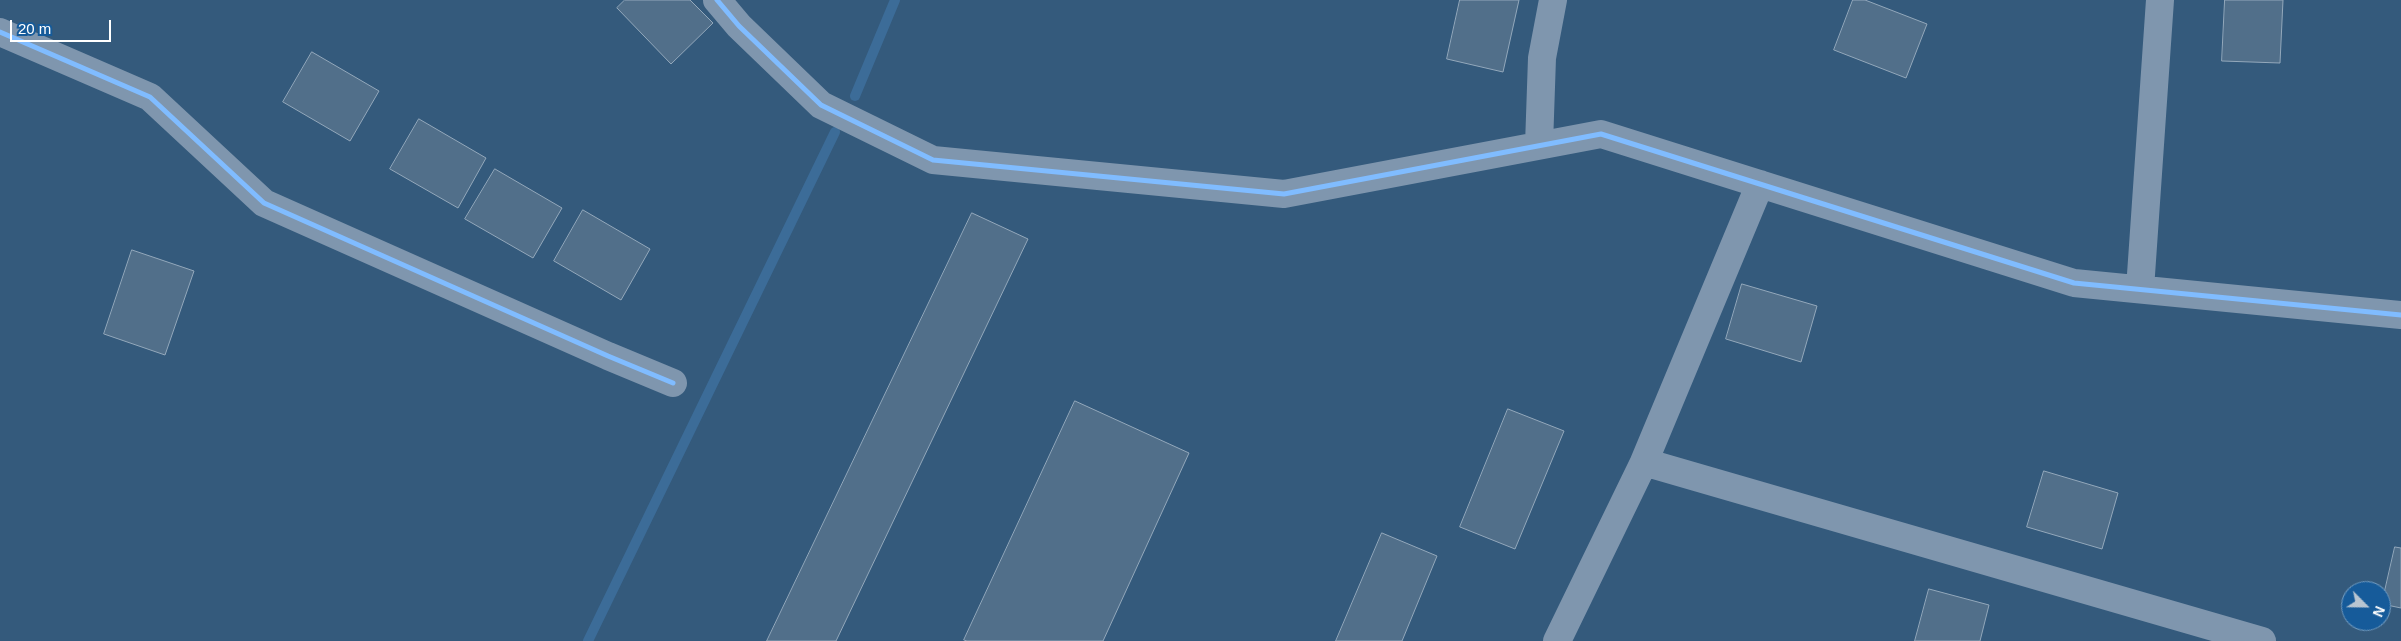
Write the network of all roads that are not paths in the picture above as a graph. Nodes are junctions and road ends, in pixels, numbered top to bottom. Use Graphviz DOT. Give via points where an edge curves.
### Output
graph roads {
  1 [pos="717,0"];
  2 [pos="1553,0"];
  3 [pos="2160,0"];
  4 [pos="0,32"];
  5 [pos="1539,145"];
  6 [pos="1760,184"];
  7 [pos="2140,289"];
  8 [pos="2401,315"];
  9 [pos="673,382"];
  10 [pos="1644,462"];
  11 [pos="1556,641"];
  12 [pos="2262,641"];
  1 -- 5 [label="street" via="739,26 821,105 933,160 1284,194"];
  2 -- 5 [label="street" via="1542,58"];
  3 -- 7 [label="street"];
  4 -- 9 [label="street" via="150,97 264,203"];
  5 -- 6 [label="street" via="1601,134"];
  6 -- 7 [label="street" via="2074,283"];
  6 -- 10 [label="street"];
  7 -- 8 [label="street"];
  10 -- 11 [label="street"];
  10 -- 12 [label="street"];
}
